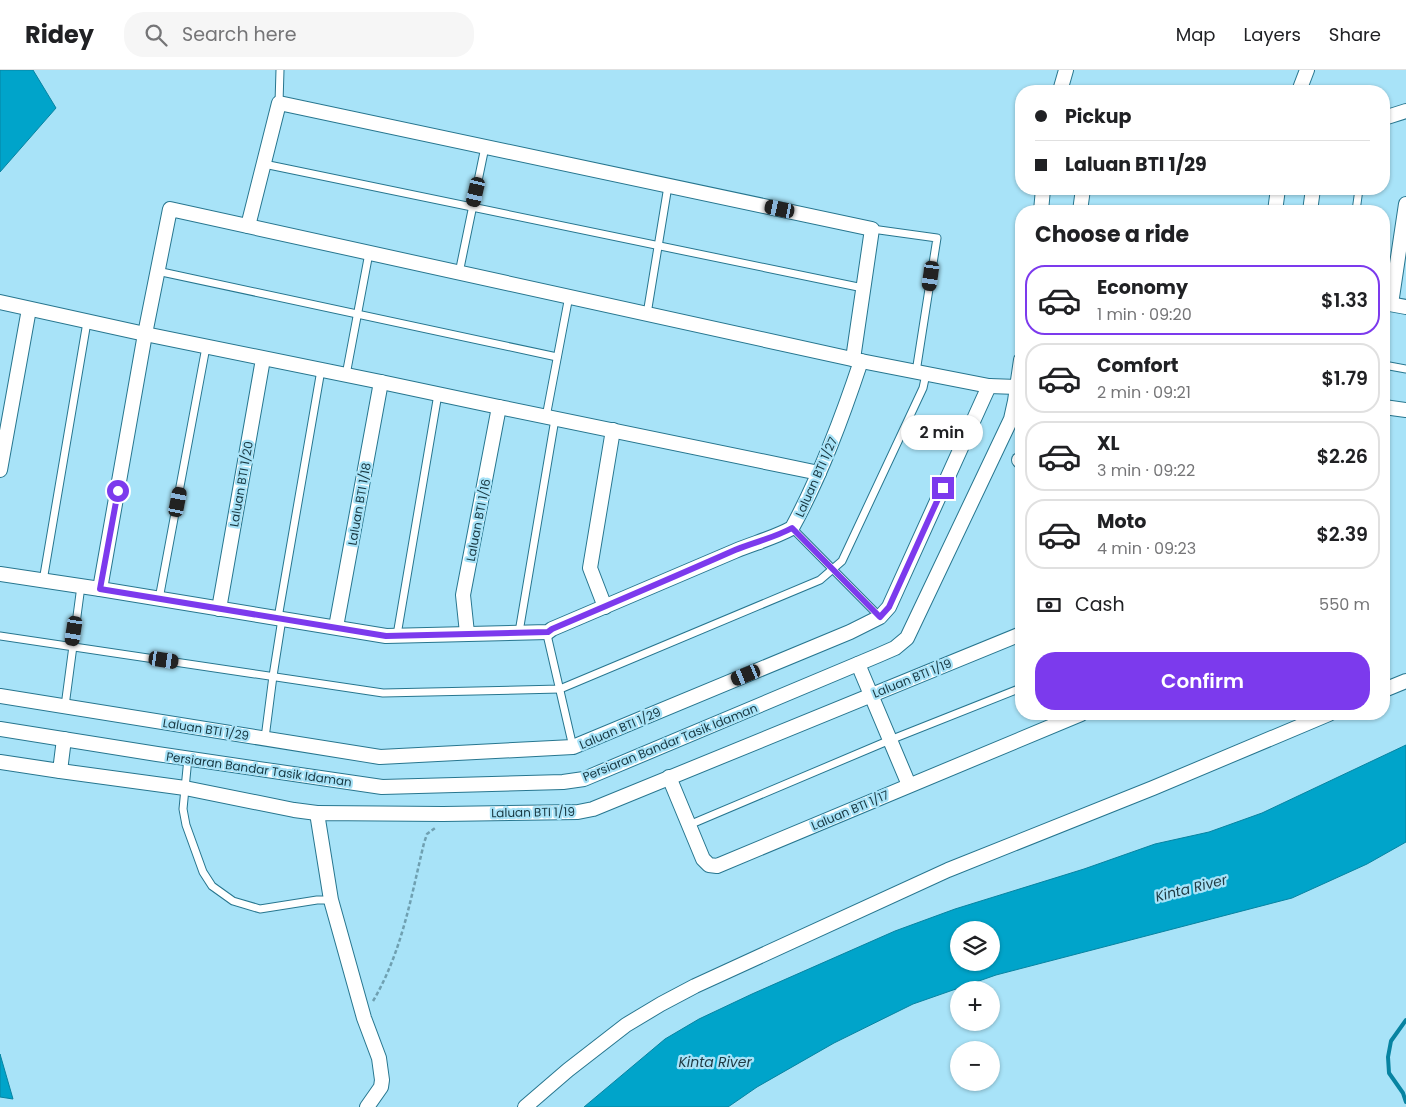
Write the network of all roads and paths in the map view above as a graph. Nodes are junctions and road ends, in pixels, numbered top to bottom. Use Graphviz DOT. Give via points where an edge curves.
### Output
graph roads {
  1 [pos="280,70"];
  2 [pos="1066,70"];
  3 [pos="1307,70"];
  4 [pos="1062,85"];
  5 [pos="1301,85"];
  6 [pos="279,103"];
  7 [pos="1406,111"];
  8 [pos="1390,116"];
  9 [pos="486,147"];
  10 [pos="264,164"];
  11 [pos="668,186"];
  12 [pos="1406,204"];
  13 [pos="472,207"];
  14 [pos="1406,209"];
  15 [pos="248,226"];
  16 [pos="872,229"];
  17 [pos="658,245"];
  18 [pos="369,253"];
  19 [pos="1402,256"];
  20 [pos="157,271"];
  21 [pos="459,272"];
  22 [pos="864,288"];
  23 [pos="1390,294"];
  24 [pos="569,296"];
  25 [pos="0,302"];
  26 [pos="1390,304"];
  27 [pos="1406,307"];
  28 [pos="29,309"];
  29 [pos="358,314"];
  30 [pos="647,314"];
  31 [pos="88,322"];
  32 [pos="145,334"];
  33 [pos="206,347"];
  34 [pos="557,357"];
  35 [pos="263,359"];
  36 [pos="857,360"];
  37 [pos="1390,367"];
  38 [pos="1406,369"];
  39 [pos="321,370"];
  40 [pos="921,373"];
  41 [pos="346,375"];
  42 [pos="381,382"];
  43 [pos="989,386"];
  44 [pos="1015,387"];
  45 [pos="438,394"];
  46 [pos="1015,398"];
  47 [pos="499,407"];
  48 [pos="1390,409"];
  49 [pos="1406,410"];
  50 [pos="551,418"];
  51 [pos="613,430"];
  52 [pos="0,470"];
  53 [pos="819,473"];
  54 [pos="792,528"];
  55 [pos="833,570"];
  56 [pos="0,574"];
  57 [pos="43,581"];
  58 [pos="81,586"];
  59 [pos="100,589"];
  60 [pos="160,599"];
  61 [pos="605,607"];
  62 [pos="219,609"];
  63 [pos="880,617"];
  64 [pos="280,619"];
  65 [pos="336,627"];
  66 [pos="519,632"];
  67 [pos="548,632"];
  68 [pos="467,633"];
  69 [pos="398,635"];
  70 [pos="0,636"];
  71 [pos="1015,636"];
  72 [pos="72,646"];
  73 [pos="858,664"];
  74 [pos="273,676"];
  75 [pos="1406,681"];
  76 [pos="560,688"];
  77 [pos="1390,688"];
  78 [pos="1015,690"];
  79 [pos="871,695"];
  80 [pos="0,696"];
  81 [pos="65,706"];
  82 [pos="1066,720"];
  83 [pos="1314,720"];
  84 [pos="0,729"];
  85 [pos="265,738"];
  86 [pos="64,739"];
  87 [pos="890,740"];
  88 [pos="573,748"];
  89 [pos="188,758"];
  90 [pos="0,762"];
  91 [pos="60,771"];
  92 [pos="669,777"];
  93 [pos="909,785"];
  94 [pos="185,788"];
  95 [pos="317,813"];
  96 [pos="443,814"];
  97 [pos="689,825"];
  98 [pos="331,900"];
  99 [pos="361,1009"];
  100 [pos="367,1107"];
  101 [pos="525,1107"];
  1 -- 6 [label="lane"];
  2 -- 4 [label="street"];
  3 -- 5 [label="street"];
  6 -- 9 [label="street"];
  6 -- 10 [label="street"];
  7 -- 8 [label="street"];
  9 -- 11 [label="street"];
  9 -- 13 [label="lane"];
  10 -- 13 [label="lane"];
  10 -- 15 [label="street"];
  11 -- 16 [label="street"];
  11 -- 17 [label="lane"];
  12 -- 14 [label="street"];
  13 -- 17 [label="lane"];
  13 -- 21 [label="lane"];
  14 -- 19 [label="street"];
  15 -- 18 [label="street"];
  15 -- 20 [label="street" via="170,209"];
  16 -- 22 [label="street, Laluan BTI 1/27"];
  16 -- 40 [label="lane" via="936,238"];
  17 -- 22 [label="lane"];
  17 -- 30 [label="lane"];
  18 -- 21 [label="street"];
  18 -- 29 [label="lane"];
  19 -- 23 [label="street"];
  20 -- 29 [label="lane"];
  20 -- 32 [label="street"];
  21 -- 24 [label="street"];
  22 -- 36 [label="street, Laluan BTI 1/27"];
  24 -- 30 [label="street"];
  24 -- 34 [label="lane"];
  25 -- 28 [label="street"];
  26 -- 27 [label="street"];
  28 -- 31 [label="street"];
  28 -- 52 [label="street"];
  29 -- 34 [label="lane"];
  29 -- 41 [label="lane"];
  30 -- 36 [label="street"];
  31 -- 32 [label="street"];
  31 -- 57 [label="lane"];
  32 -- 33 [label="street"];
  32 -- 59 [label="street"];
  33 -- 35 [label="street"];
  33 -- 60 [label="lane"];
  34 -- 50 [label="lane"];
  35 -- 39 [label="street"];
  35 -- 62 [label="street, Laluan BTI 1/20"];
  36 -- 40 [label="street"];
  36 -- 53 [label="street, Laluan BTI 1/27" via="846,407"];
  37 -- 38 [label="lane"];
  39 -- 41 [label="street"];
  39 -- 64 [label="lane"];
  40 -- 43 [label="street"];
  40 -- 55 [label="lane" via="923,388 842,561"];
  41 -- 42 [label="street"];
  42 -- 45 [label="street"];
  42 -- 65 [label="street, Laluan BTI 1/18"];
  43 -- 44 [label="street"];
  43 -- 63 [label="street, Laluan BTI 1/29" via="889,607"];
  45 -- 47 [label="street"];
  45 -- 69 [label="lane"];
  46 -- 73 [label="street, Persiaran Bandar Tasik Idaman" via="1011,419 908,638 895,648"];
  47 -- 50 [label="street"];
  47 -- 68 [label="street, Laluan BTI 1/16" via="463,595"];
  48 -- 49 [label="street"];
  50 -- 51 [label="street"];
  50 -- 66 [label="lane"];
  51 -- 53 [label="street"];
  51 -- 61 [label="street" via="590,568"];
  53 -- 54 [label="street, Laluan BTI 1/27"];
  54 -- 55 [label="lane"];
  54 -- 61 [label="street, Laluan BTI 1/27"];
  55 -- 63 [label="lane"];
  55 -- 76 [label="lane" via="820,580"];
  56 -- 57 [label="street, Laluan BTI 1/27"];
  57 -- 58 [label="street, Laluan BTI 1/27"];
  58 -- 59 [label="street, Laluan BTI 1/27"];
  58 -- 72 [label="lane"];
  59 -- 60 [label="street, Laluan BTI 1/27"];
  60 -- 62 [label="street, Laluan BTI 1/27"];
  61 -- 67 [label="street, Laluan BTI 1/27"];
  62 -- 64 [label="street, Laluan BTI 1/27"];
  63 -- 88 [label="street, Laluan BTI 1/29"];
  64 -- 65 [label="street, Laluan BTI 1/27"];
  64 -- 74 [label="lane"];
  65 -- 69 [label="street, Laluan BTI 1/27" via="386,636"];
  66 -- 67 [label="street, Laluan BTI 1/27"];
  66 -- 68 [label="street, Laluan BTI 1/27"];
  67 -- 76 [label="lane"];
  68 -- 69 [label="street, Laluan BTI 1/27"];
  70 -- 72 [label="lane"];
  71 -- 79 [label="street, Laluan BTI 1/19"];
  72 -- 74 [label="lane"];
  72 -- 81 [label="lane"];
  73 -- 79 [label="street"];
  73 -- 89 [label="street, Persiaran Bandar Tasik Idaman" via="584,779 563,782 382,787"];
  74 -- 76 [label="lane" via="383,693"];
  74 -- 85 [label="lane"];
  75 -- 77 [label="street"];
  76 -- 88 [label="lane"];
  78 -- 87 [label="lane"];
  79 -- 87 [label="street"];
  79 -- 92 [label="street, Laluan BTI 1/19"];
  80 -- 81 [label="street, Laluan BTI 1/29"];
  81 -- 85 [label="street, Laluan BTI 1/29"];
  82 -- 93 [label="street, Laluan BTI 1/17"];
  83 -- 101 [label="street" via="948,870 695,986 626,1025"];
  84 -- 86 [label="street, Persiaran Bandar Tasik Idaman"];
  85 -- 88 [label="street, Laluan BTI 1/29" via="380,756"];
  86 -- 89 [label="street, Persiaran Bandar Tasik Idaman"];
  86 -- 91 [label="street"];
  87 -- 93 [label="street"];
  87 -- 97 [label="lane"];
  89 -- 94 [label="lane"];
  90 -- 91 [label="street, Laluan BTI 1/19"];
  91 -- 94 [label="street, Laluan BTI 1/19"];
  92 -- 96 [label="street, Laluan BTI 1/19" via="593,809 578,812"];
  92 -- 97 [label="street, Laluan BTI 1/17"];
  93 -- 97 [label="street, Laluan BTI 1/17" via="717,866 708,865 703,859"];
  94 -- 95 [label="street, Laluan BTI 1/19"];
  94 -- 98 [label="lane" via="183,809 186,825 212,886 232,901 260,909"];
  95 -- 96 [label="street, Laluan BTI 1/19"];
  95 -- 98 [label="street"];
  96 -- 99 [label="path" via="424,842 404,930 392,960 371,1005"];
  98 -- 99 [label="street"];
  99 -- 100 [label="street" via="379,1058 382,1080"];
}
